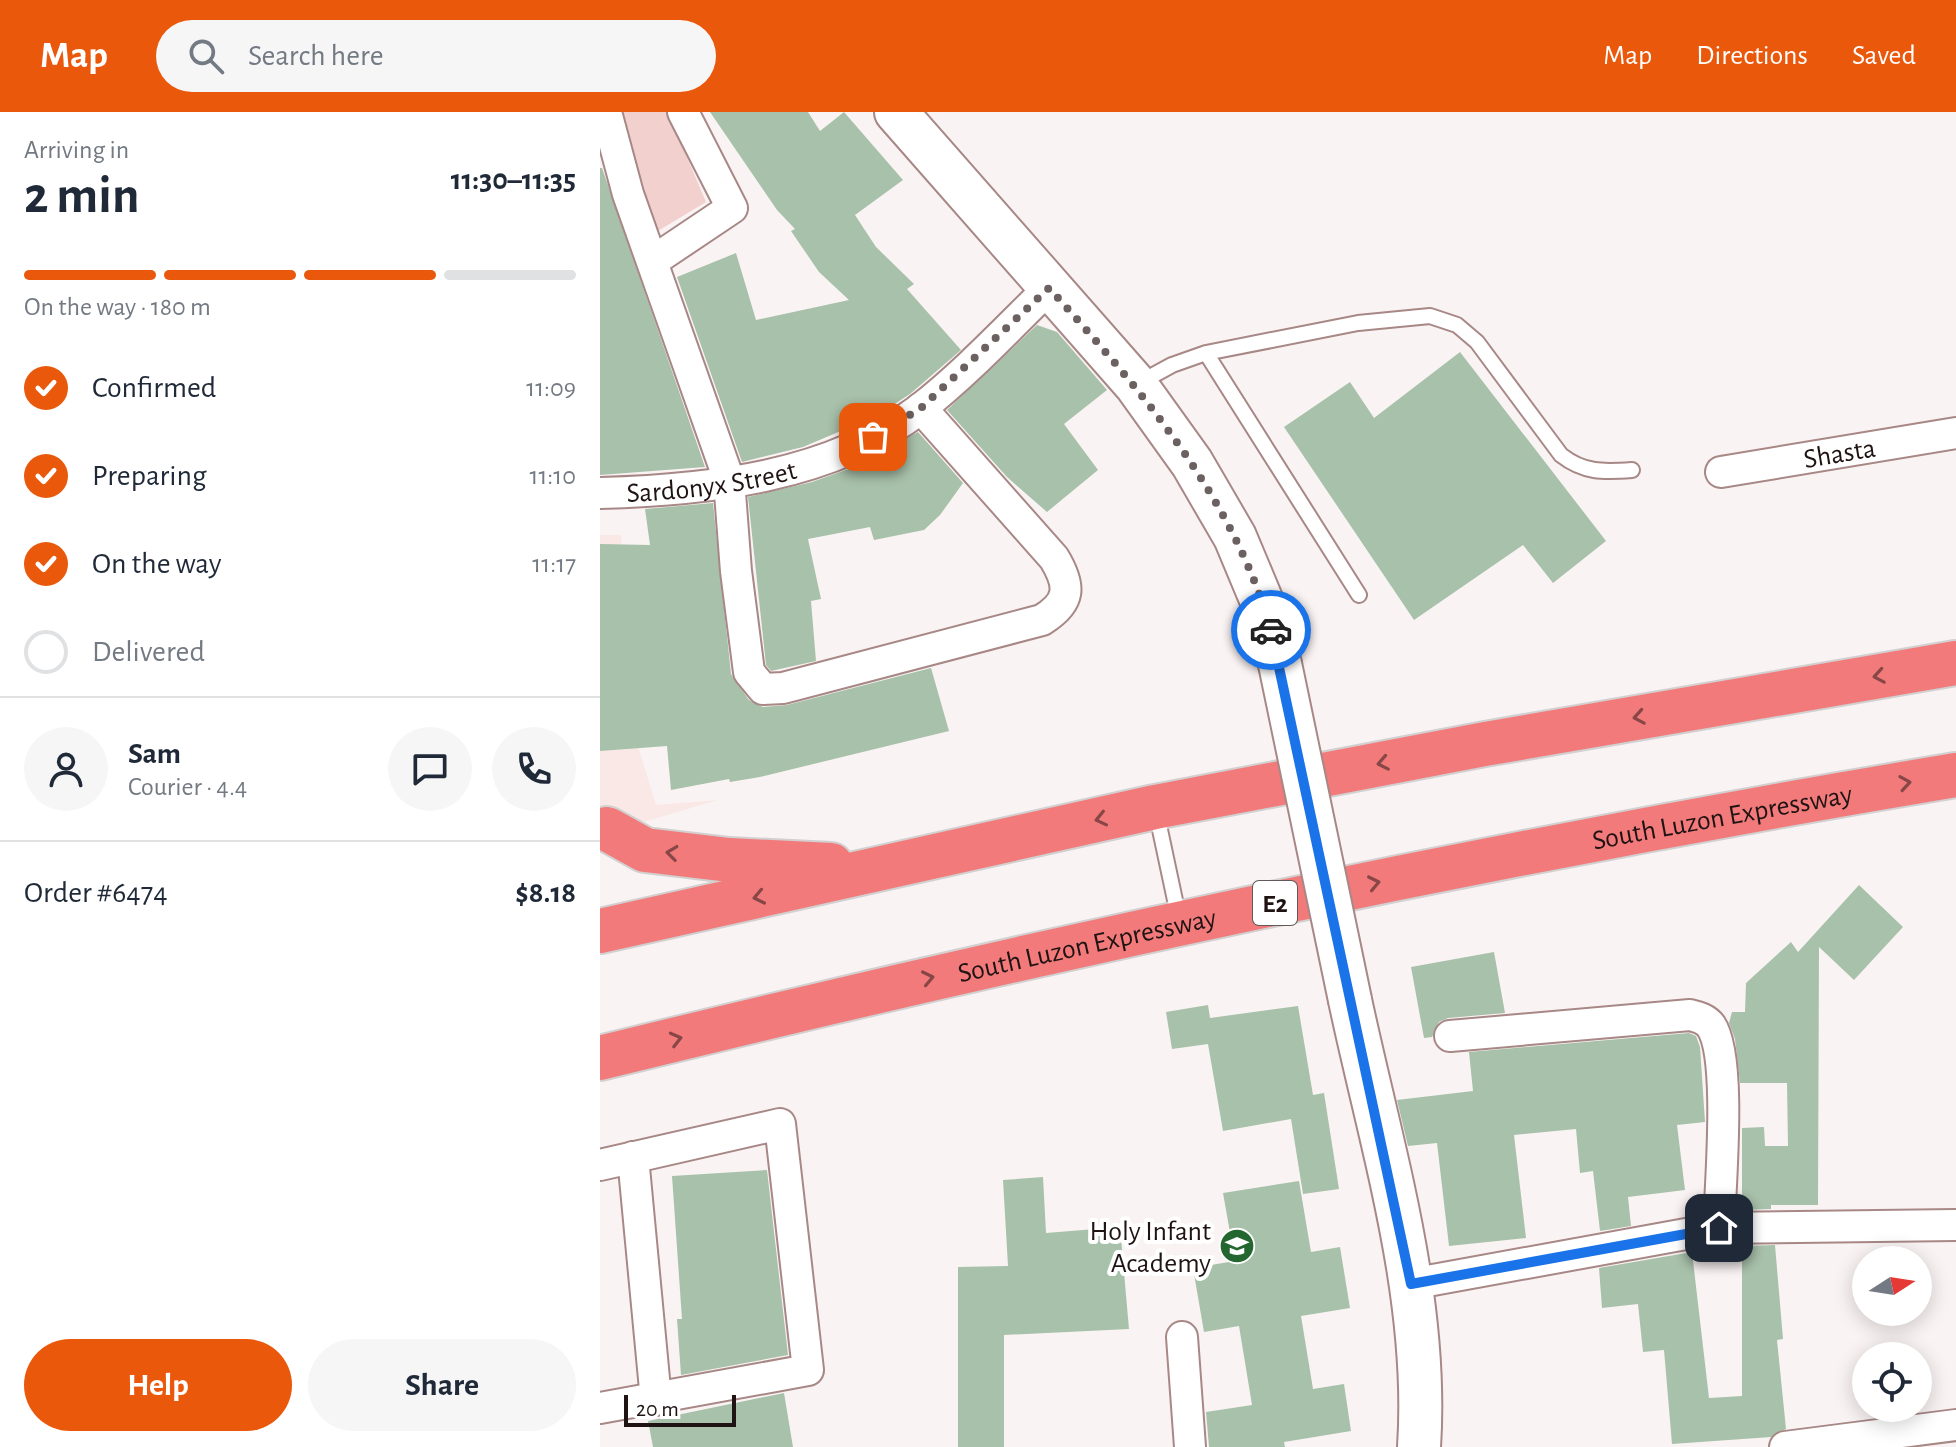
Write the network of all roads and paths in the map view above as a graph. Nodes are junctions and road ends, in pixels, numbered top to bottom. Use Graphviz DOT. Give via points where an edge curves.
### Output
graph roads {
  1 [pos="606,112"];
  2 [pos="683,112"];
  3 [pos="896,112"];
  4 [pos="653,261"];
  5 [pos="1049,288"];
  6 [pos="1206,353"];
  7 [pos="1136,385"];
  8 [pos="921,408"];
  9 [pos="1956,433"];
  10 [pos="1632,470"];
  11 [pos="1721,472"];
  12 [pos="729,480"];
  13 [pos="600,493"];
  14 [pos="1359,595"];
  15 [pos="1956,663"];
  16 [pos="1956,775"];
  17 [pos="1155,807"];
  18 [pos="602,827"];
  19 [pos="890,868"];
  20 [pos="1180,923"];
  21 [pos="600,931"];
  22 [pos="1450,1036"];
  23 [pos="600,1058"];
  24 [pos="633,1157"];
  25 [pos="600,1165"];
  26 [pos="1956,1225"];
  27 [pos="1719,1228"];
  28 [pos="1411,1284"];
  29 [pos="1182,1337"];
  30 [pos="656,1400"];
  31 [pos="600,1408"];
  32 [pos="1956,1425"];
  33 [pos="1190,1447"];
  34 [pos="1419,1447"];
  35 [pos="1785,1447"];
  1 -- 4 [label="street"];
  2 -- 4 [label="street" via="732,208"];
  3 -- 5 [label="street"];
  4 -- 12 [label="street"];
  5 -- 7 [label="street"];
  5 -- 8 [label="street, Sardonyx Street"];
  6 -- 7 [label="lane"];
  6 -- 10 [label="lane" via="1358,323 1430,316 1457,325 1477,342 1561,455 1578,468"];
  6 -- 14 [label="lane"];
  7 -- 28 [label="street, bridge" via="1192,463 1235,537 1263,604"];
  8 -- 12 [label="street, Sardonyx Street" via="866,441 810,465"];
  8 -- 12 [label="street" via="1054,558 1066,594 1061,608 1042,620 763,689 749,672"];
  9 -- 11 [label="street, Shasta"];
  12 -- 13 [label="street, Sardonyx Street" via="654,492"];
  15 -- 17 [label="highway, one-way"];
  20 -- 16 [label="highway, South Luzon Expressway / E2, one-way" via="1507,855"];
  17 -- 19 [label="highway, one-way"];
  17 -- 20 [label="lane"];
  19 -- 18 [label="highway, one-way" via="645,850"];
  19 -- 21 [label="highway, one-way"];
  23 -- 20 [label="highway, South Luzon Expressway / E2, one-way" via="895,985"];
  22 -- 27 [label="street" via="1690,1015 1704,1019 1712,1028 1722,1065"];
  24 -- 25 [label="street"];
  24 -- 30 [label="street"];
  24 -- 30 [label="street" via="780,1124 808,1370"];
  26 -- 27 [label="street"];
  27 -- 28 [label="street"];
  28 -- 34 [label="street" via="1420,1360"];
  29 -- 33 [label="street"];
  30 -- 31 [label="street"];
  32 -- 35 [label="street"];
}
